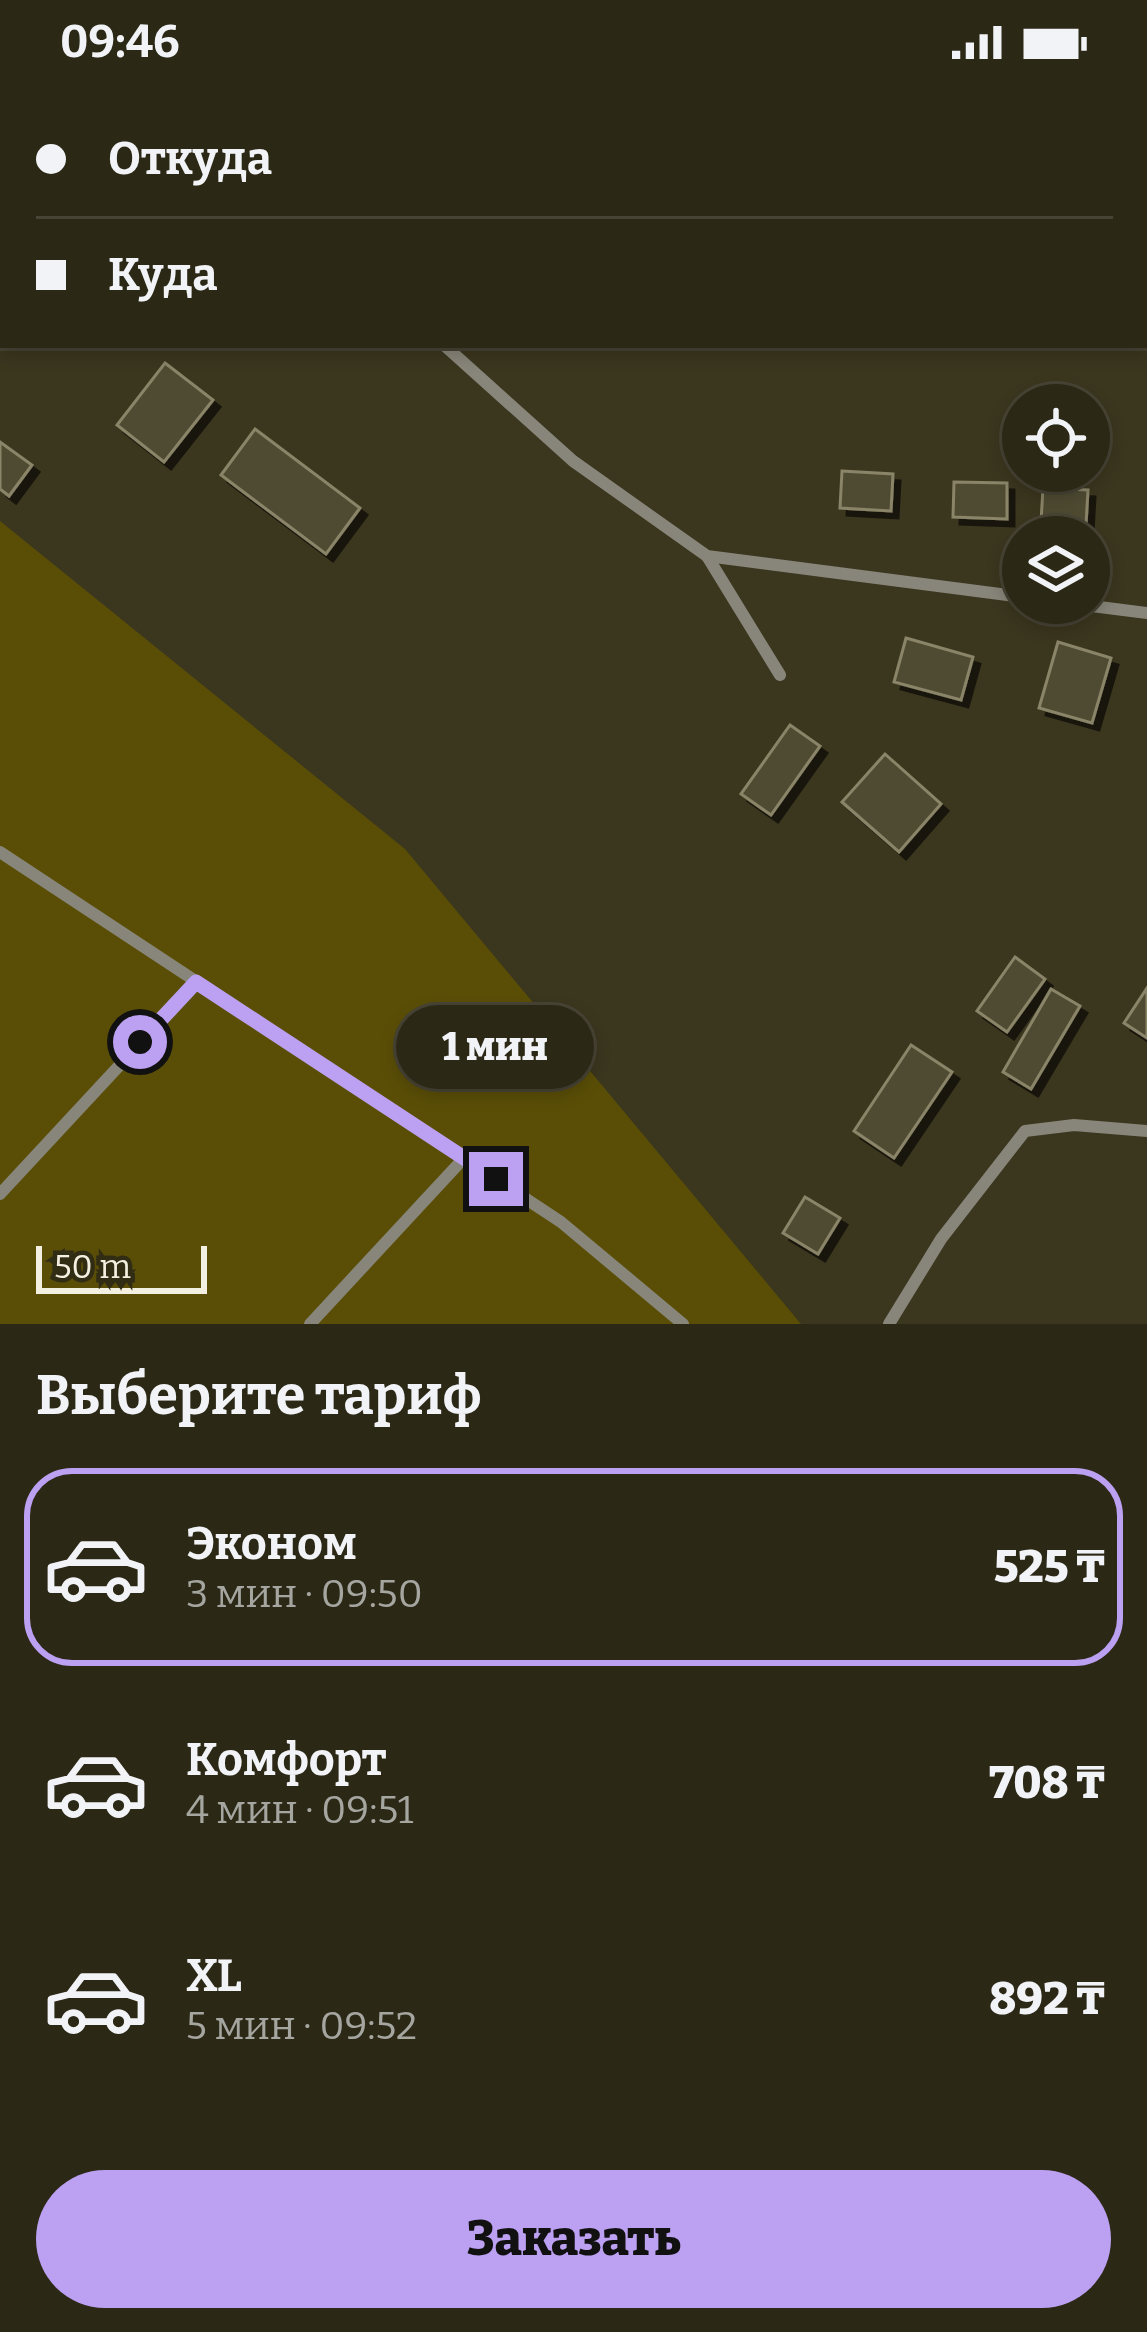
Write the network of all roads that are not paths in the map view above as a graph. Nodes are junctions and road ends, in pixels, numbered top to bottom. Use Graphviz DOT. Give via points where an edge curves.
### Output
graph roads {
  1 [pos="447,348"];
  2 [pos="707,556"];
  3 [pos="1002,594"];
  4 [pos="1110,608"];
  5 [pos="1147,613"];
  6 [pos="780,675"];
  7 [pos="0,852"];
  8 [pos="196,982"];
  9 [pos="1147,1131"];
  10 [pos="464,1158"];
  11 [pos="0,1194"];
  12 [pos="310,1324"];
  13 [pos="683,1324"];
  14 [pos="889,1324"];
  1 -- 2 [label="lane" via="573,461"];
  2 -- 3 [label="lane"];
  2 -- 6 [label="lane"];
  4 -- 5 [label="lane"];
  7 -- 8 [label="lane"];
  8 -- 10 [label="lane"];
  8 -- 11 [label="lane"];
  9 -- 14 [label="lane" via="1025,1131 941,1239"];
  10 -- 12 [label="lane"];
  10 -- 13 [label="lane" via="561,1222"];
}
